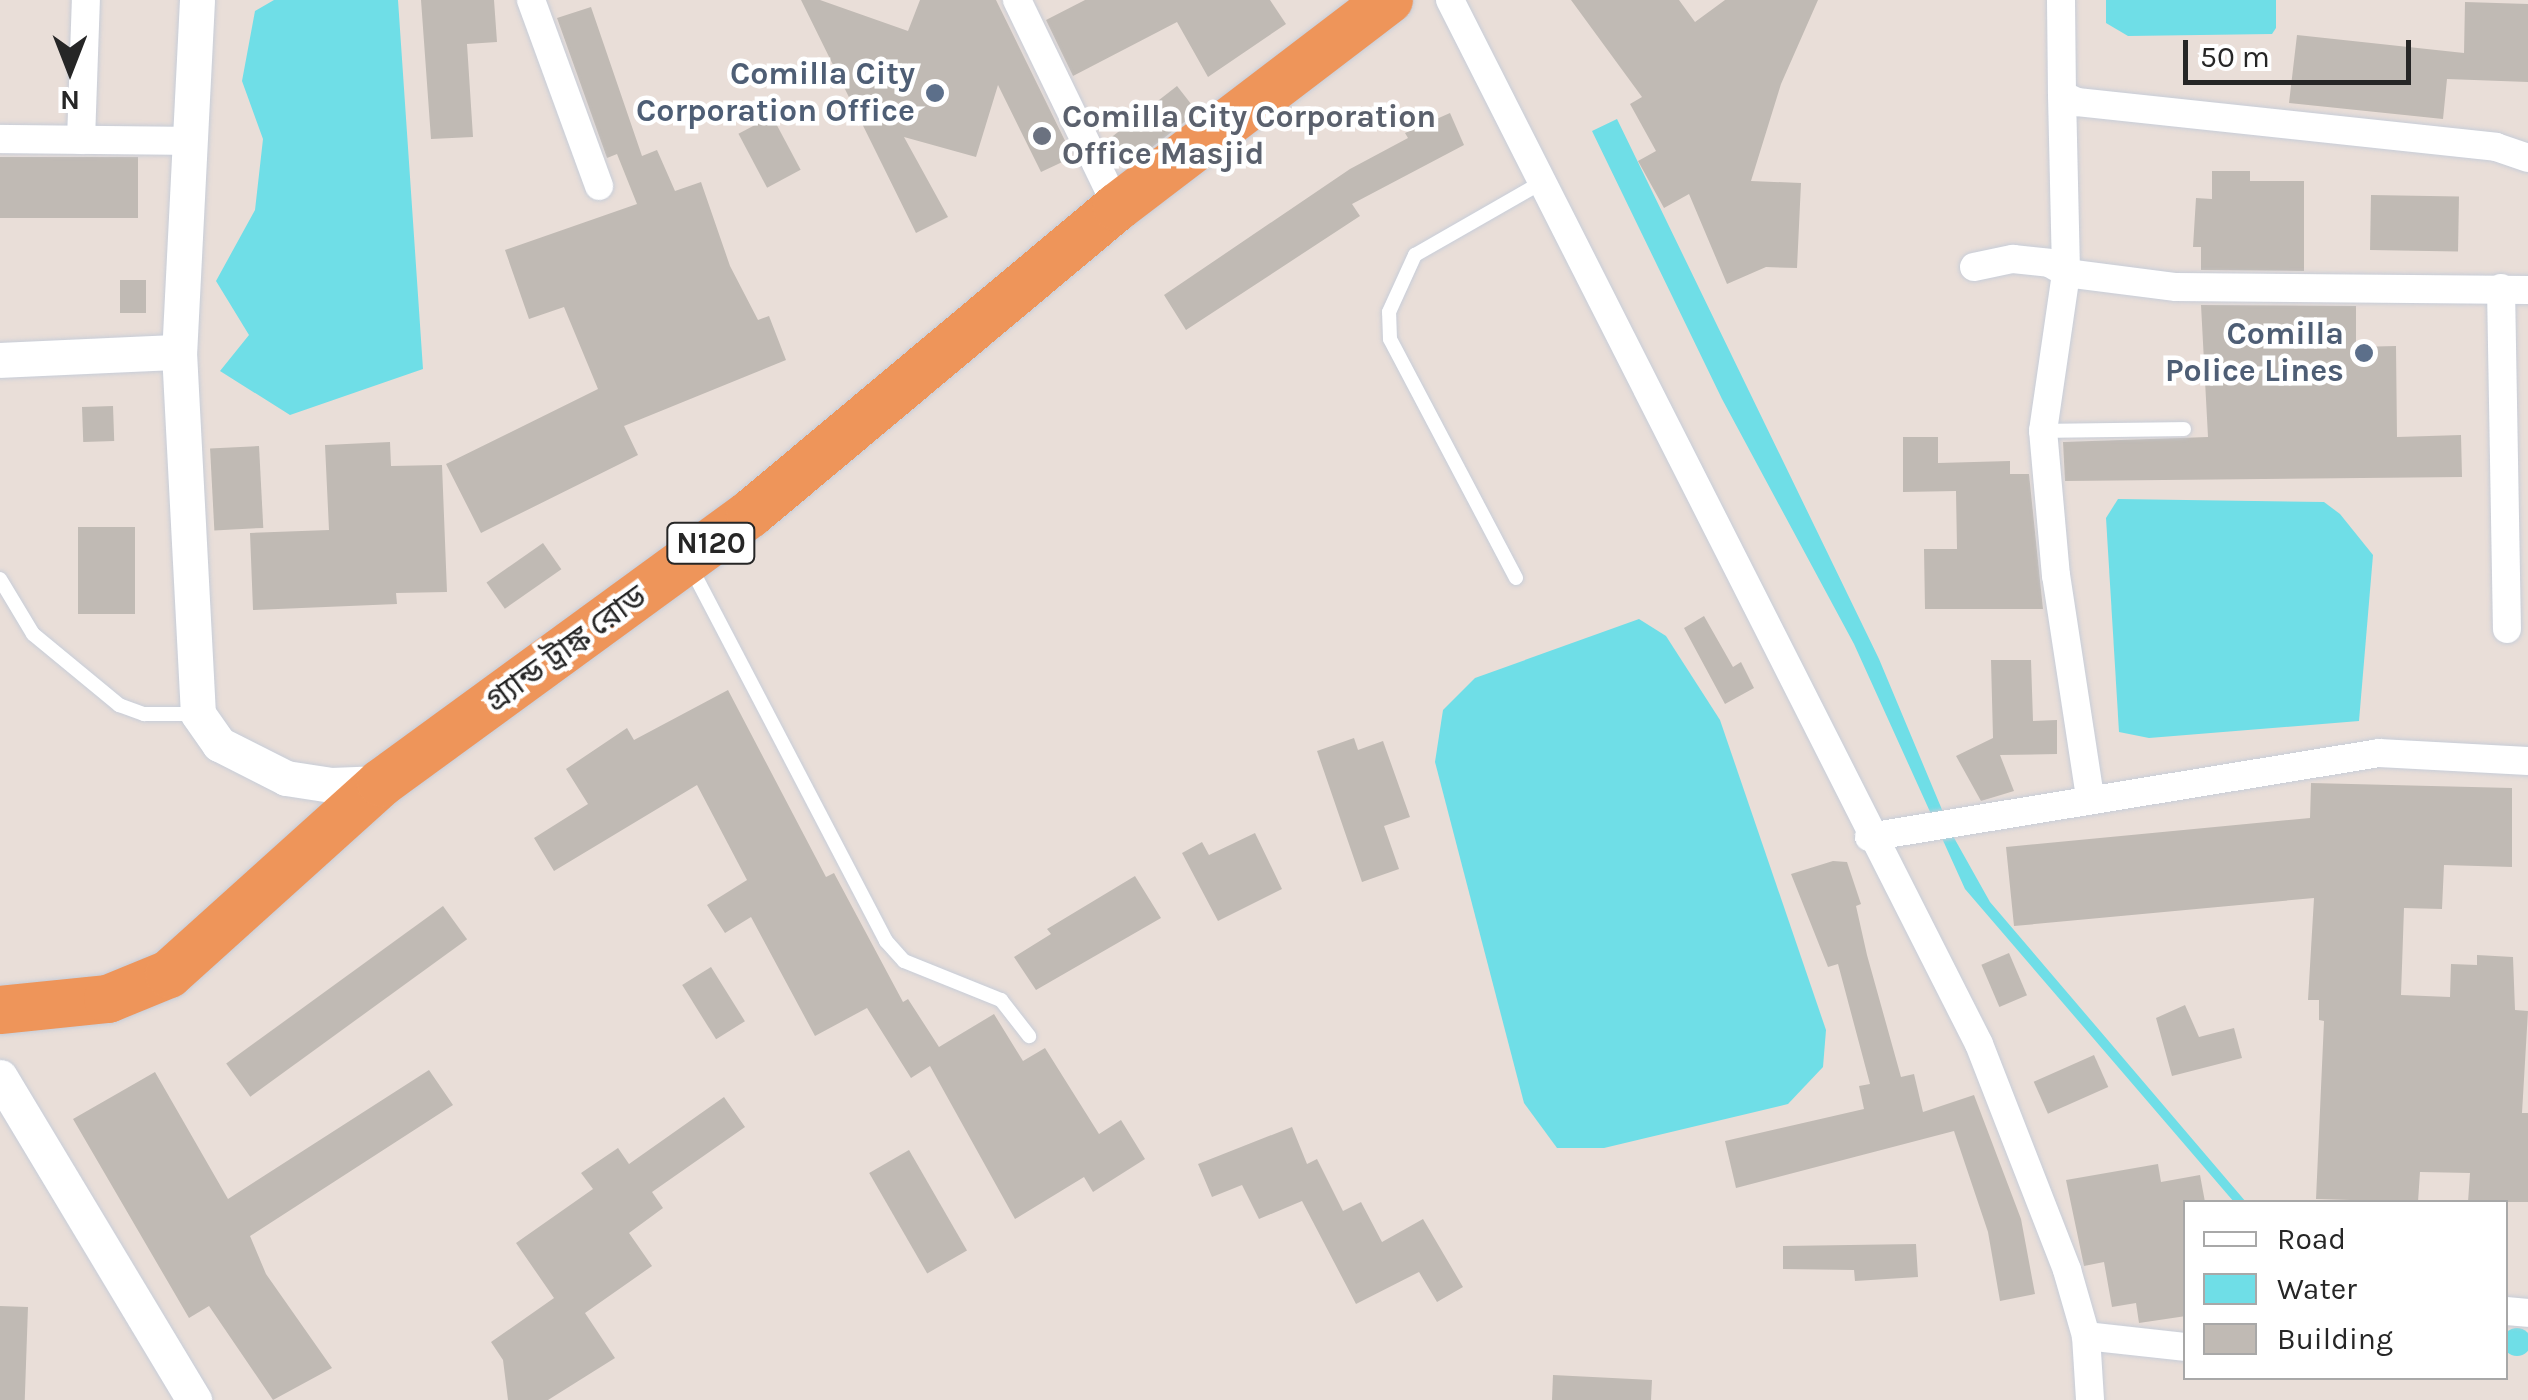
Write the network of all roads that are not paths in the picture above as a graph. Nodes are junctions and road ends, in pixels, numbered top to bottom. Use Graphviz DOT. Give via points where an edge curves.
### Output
graph roads {
  1 [pos="86,0"];
  2 [pos="197,0"];
  3 [pos="531,0"];
  4 [pos="1017,0"];
  5 [pos="1389,0"];
  6 [pos="1450,0"];
  7 [pos="2061,0"];
  8 [pos="2062,95"];
  9 [pos="0,139"];
  10 [pos="81,140"];
  11 [pos="186,141"];
  12 [pos="2528,158"];
  13 [pos="1539,184"];
  14 [pos="599,186"];
  15 [pos="1116,206"];
  16 [pos="1974,267"];
  17 [pos="2066,274"];
  18 [pos="2515,289"];
  19 [pos="179,352"];
  20 [pos="0,360"];
  21 [pos="2184,430"];
  22 [pos="2043,431"];
  23 [pos="688,561"];
  24 [pos="1516,578"];
  25 [pos="0,579"];
  26 [pos="2507,629"];
  27 [pos="198,714"];
  28 [pos="2528,762"];
  29 [pos="381,783"];
  30 [pos="2090,798"];
  31 [pos="1869,837"];
  32 [pos="0,1010"];
  33 [pos="1029,1036"];
  34 [pos="0,1077"];
  35 [pos="2086,1336"];
  36 [pos="2183,1347"];
  37 [pos="194,1400"];
  38 [pos="2090,1400"];
  1 -- 10 [label="street"];
  2 -- 11 [label="street"];
  3 -- 14 [label="street"];
  4 -- 15 [label="street"];
  5 -- 15 [label="highway, গ্র্যান্ড ট্রাঙ্ক রোড / N120"];
  6 -- 13 [label="street"];
  7 -- 8 [label="street"];
  8 -- 12 [label="street" via="2077,102 2496,147"];
  8 -- 17 [label="street"];
  9 -- 10 [label="street"];
  10 -- 11 [label="street"];
  11 -- 19 [label="street"];
  13 -- 24 [label="lane" via="1415,255 1389,312 1390,340"];
  13 -- 31 [label="street"];
  15 -- 23 [label="highway, গ্র্যান্ড ট্রাঙ্ক রোড / N120"];
  16 -- 17 [label="street" via="2013,259 2050,263"];
  17 -- 18 [label="street" via="2176,287"];
  17 -- 22 [label="street"];
  18 -- 26 [label="street"];
  19 -- 20 [label="street"];
  19 -- 27 [label="street"];
  21 -- 22 [label="lane"];
  22 -- 30 [label="street" via="2056,576"];
  23 -- 29 [label="highway, গ্র্যান্ড ট্রাঙ্ক রোড / N120"];
  23 -- 33 [label="lane" via="886,941 904,961 1000,1000"];
  25 -- 27 [label="lane" via="33,634 119,705 144,714"];
  27 -- 29 [label="street" via="219,744 286,778"];
  28 -- 30 [label="street" via="2378,752"];
  29 -- 32 [label="highway, গ্র্যান্ড ট্রাঙ্ক রোড / N120" via="168,974 108,999"];
  30 -- 31 [label="street"];
  31 -- 35 [label="street" via="1979,1044"];
  34 -- 37 [label="street"];
  35 -- 36 [label="street"];
  35 -- 38 [label="street"];
}
